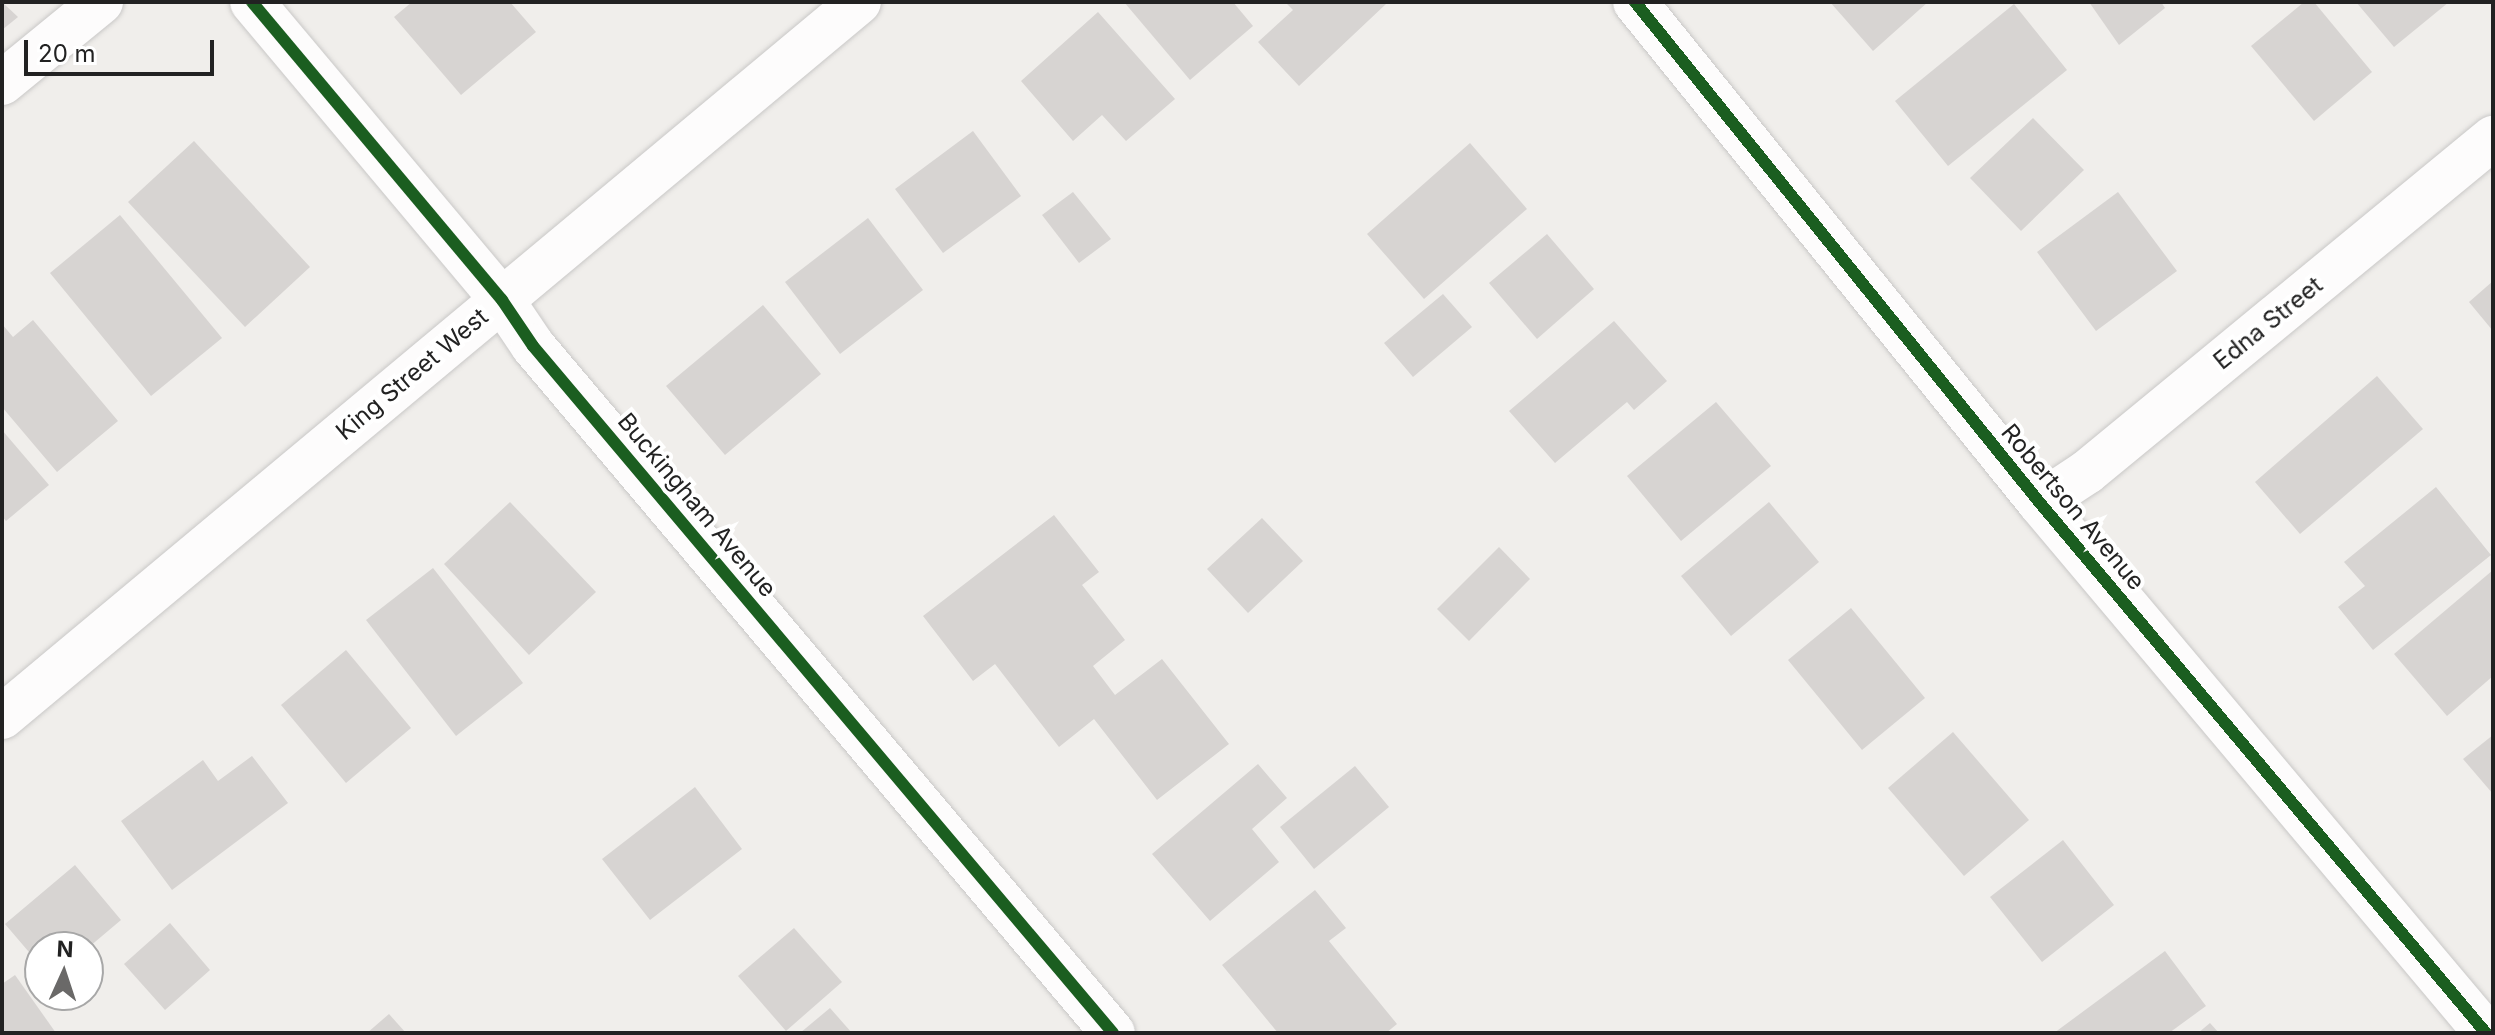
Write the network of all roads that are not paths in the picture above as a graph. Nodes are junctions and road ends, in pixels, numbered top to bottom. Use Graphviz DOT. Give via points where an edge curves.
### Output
graph roads {
  1 [pos="101,2"];
  2 [pos="252,2"];
  3 [pos="859,2"];
  4 [pos="1635,2"];
  5 [pos="2,83"];
  6 [pos="2493,138"];
  7 [pos="502,300"];
  8 [pos="2040,503"];
  9 [pos="2,717"];
  10 [pos="1113,1033"];
  11 [pos="2486,1033"];
  1 -- 5 [label="street"];
  2 -- 7 [label="street, Buckingham Avenue"];
  3 -- 7 [label="street, King Street West"];
  4 -- 8 [label="street, Robertson Avenue"];
  6 -- 8 [label="street, Edna Street" via="2087,472"];
  7 -- 9 [label="street, King Street West"];
  7 -- 10 [label="street, Buckingham Avenue" via="533,346"];
  8 -- 11 [label="street, Robertson Avenue"];
}
